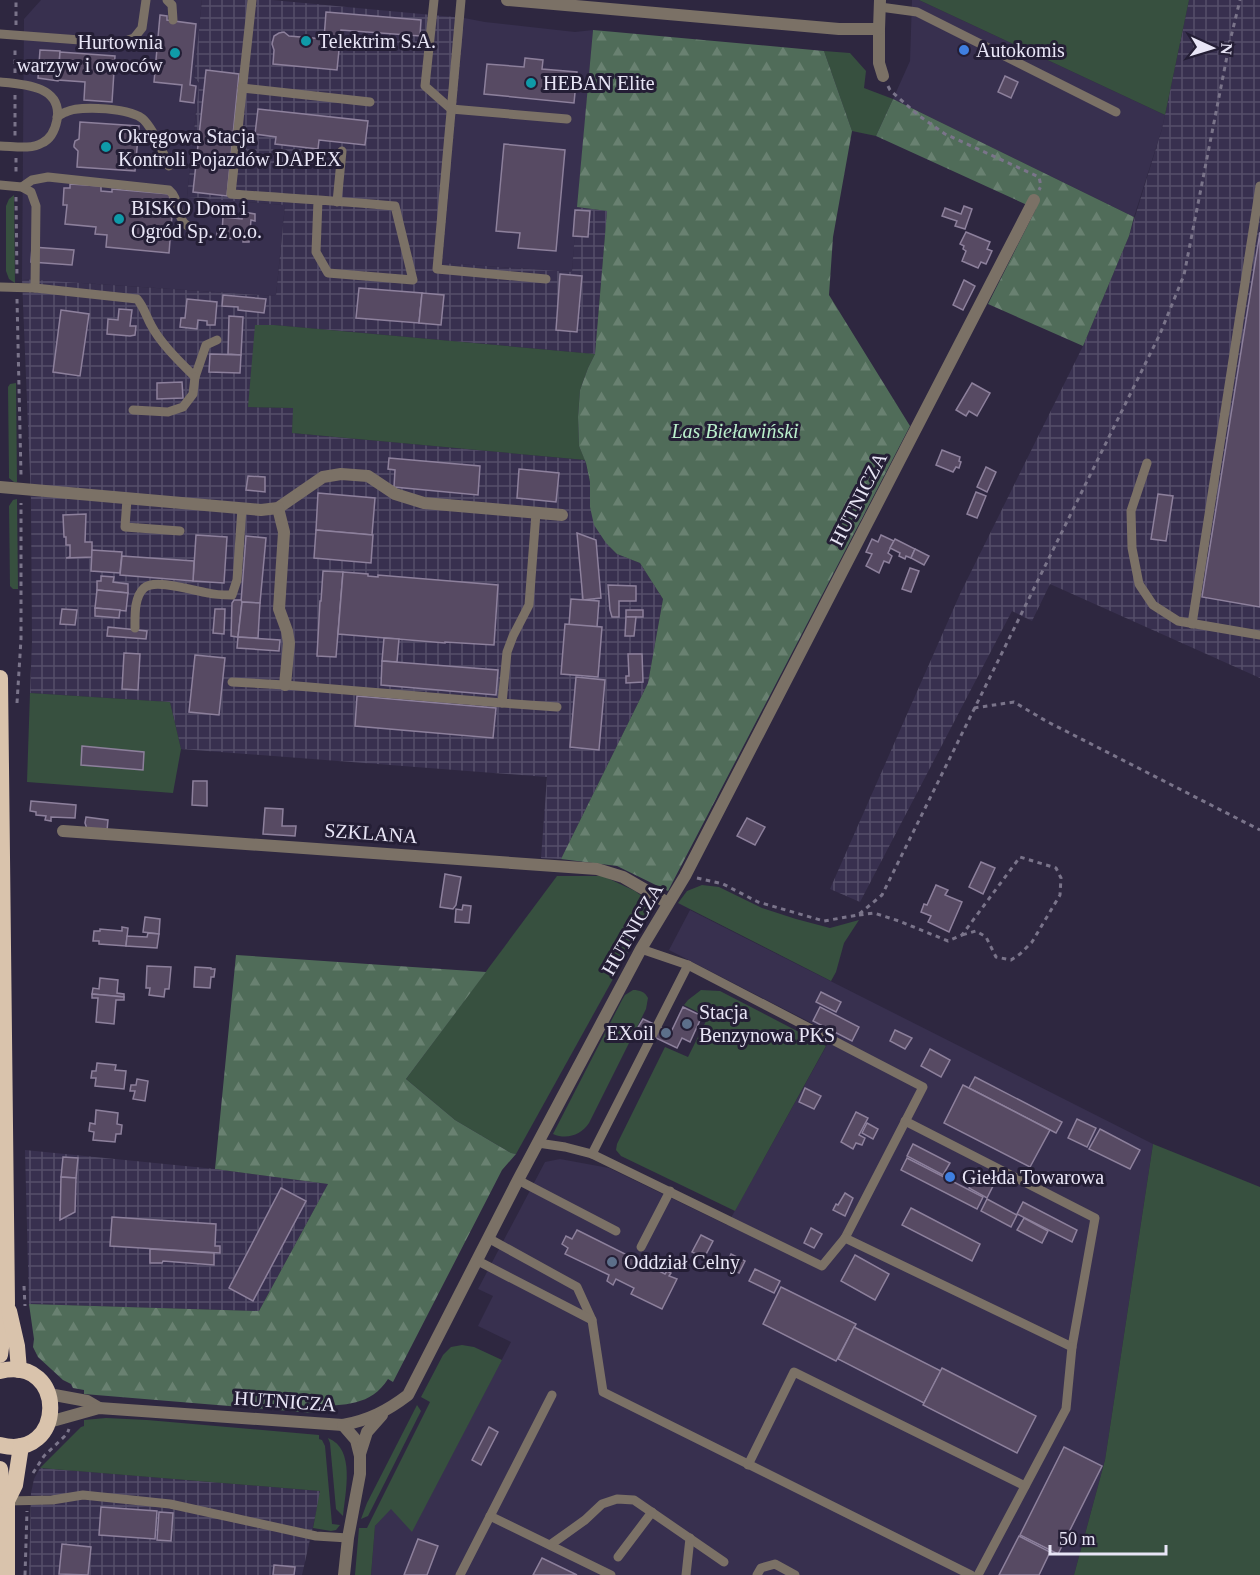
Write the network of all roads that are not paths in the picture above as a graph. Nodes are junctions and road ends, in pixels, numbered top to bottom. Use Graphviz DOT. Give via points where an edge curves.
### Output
graph roads {
  1 [pos="146,0"];
  2 [pos="167,0"];
  3 [pos="252,0"];
  4 [pos="434,0"];
  5 [pos="461,0"];
  6 [pos="507,0"];
  7 [pos="880,3"];
  8 [pos="173,20"];
  9 [pos="879,29"];
  10 [pos="0,34"];
  11 [pos="882,76"];
  12 [pos="0,82"];
  13 [pos="242,88"];
  14 [pos="370,102"];
  15 [pos="451,109"];
  16 [pos="1116,112"];
  17 [pos="57,117"];
  18 [pos="567,119"];
  19 [pos="0,146"];
  20 [pos="342,151"];
  21 [pos="169,166"];
  22 [pos="0,185"];
  23 [pos="19,186"];
  24 [pos="1260,186"];
  25 [pos="318,200"];
  26 [pos="1034,200"];
  27 [pos="338,201"];
  28 [pos="193,230"];
  29 [pos="546,279"];
  30 [pos="0,287"];
  31 [pos="34,288"];
  32 [pos="217,340"];
  33 [pos="195,377"];
  34 [pos="134,410"];
  35 [pos="1146,463"];
  36 [pos="0,487"];
  37 [pos="127,499"];
  38 [pos="242,508"];
  39 [pos="278,508"];
  40 [pos="536,513"];
  41 [pos="562,515"];
  42 [pos="180,531"];
  43 [pos="1192,624"];
  44 [pos="135,628"];
  45 [pos="1260,635"];
  46 [pos="0,678"];
  47 [pos="232,682"];
  48 [pos="285,685"];
  49 [pos="0,688"];
  50 [pos="502,704"];
  51 [pos="557,707"];
  52 [pos="1,763"];
  53 [pos="63,831"];
  54 [pos="668,903"];
  55 [pos="641,949"];
  56 [pos="688,965"];
  57 [pos="905,1121"];
  58 [pos="538,1143"];
  59 [pos="592,1154"];
  60 [pos="518,1180"];
  61 [pos="670,1191"];
  62 [pos="616,1231"];
  63 [pos="488,1238"];
  64 [pos="844,1238"];
  65 [pos="641,1247"];
  66 [pos="476,1260"];
  67 [pos="592,1320"];
  68 [pos="6,1331"];
  69 [pos="1072,1347"];
  70 [pos="0,1355"];
  71 [pos="19,1370"];
  72 [pos="0,1371"];
  73 [pos="49,1394"];
  74 [pos="552,1395"];
  75 [pos="99,1408"];
  76 [pos="390,1409"];
  77 [pos="49,1422"];
  78 [pos="343,1425"];
  79 [pos="0,1445"];
  80 [pos="21,1446"];
  81 [pos="360,1456"];
  82 [pos="748,1465"];
  83 [pos="0,1469"];
  84 [pos="1025,1486"];
  85 [pos="7,1501"];
  86 [pos="652,1512"];
  87 [pos="490,1516"];
  88 [pos="348,1538"];
  89 [pos="690,1538"];
  90 [pos="550,1545"];
  91 [pos="618,1557"];
  92 [pos="724,1562"];
  93 [pos="7,1575"];
  94 [pos="344,1575"];
  95 [pos="460,1575"];
  96 [pos="611,1575"];
  97 [pos="686,1575"];
  98 [pos="757,1575"];
  99 [pos="795,1575"];
  100 [pos="971,1575"];
  101 [pos="978,1575"];
  1 -- 10 [label="lane" via="142,28 134,38 120,43"];
  2 -- 8 [label="lane" via="172,5"];
  3 -- 13 [label="lane"];
  4 -- 15 [label="lane" via="425,86"];
  5 -- 15 [label="lane"];
  6 -- 9 [label="street" via="827,28"];
  7 -- 9 [label="street"];
  7 -- 16 [label="lane" via="917,12"];
  9 -- 11 [label="street"];
  12 -- 17 [label="lane" via="32,85 49,94"];
  13 -- 14 [label="lane"];
  13 -- 25 [label="lane" via="231,194"];
  15 -- 18 [label="lane"];
  15 -- 29 [label="lane" via="437,268"];
  17 -- 19 [label="lane" via="55,128 42,144"];
  17 -- 21 [label="lane" via="82,108 129,112 143,118"];
  20 -- 27 [label="lane"];
  22 -- 23 [label="lane"];
  23 -- 28 [label="lane" via="48,177 169,190 175,195 184,223"];
  23 -- 31 [label="lane" via="31,192 36,206"];
  24 -- 43 [label="lane"];
  25 -- 27 [label="lane"];
  25 -- 27 [label="lane" via="316,252 328,273 413,280 395,206"];
  26 -- 54 [label="street, HUTNICZA"];
  30 -- 31 [label="lane"];
  31 -- 33 [label="lane" via="137,299 152,327"];
  32 -- 33 [label="lane" via="206,345"];
  33 -- 34 [label="lane" via="194,394 183,407 168,412"];
  35 -- 43 [label="lane" via="1131,512 1138,584 1153,605 1178,621"];
  36 -- 37 [label="street"];
  37 -- 38 [label="street"];
  37 -- 42 [label="lane" via="124,527"];
  38 -- 39 [label="street"];
  38 -- 44 [label="lane" via="237,580 232,595 150,585 142,588 137,601"];
  39 -- 40 [label="street" via="323,477 341,474 368,476 395,494 424,503"];
  39 -- 48 [label="street" via="284,532 279,609 289,643"];
  40 -- 41 [label="street"];
  40 -- 50 [label="lane" via="529,605 507,652"];
  43 -- 45 [label="lane"];
  46 -- 49 [label="highway"];
  47 -- 48 [label="lane"];
  48 -- 50 [label="lane"];
  49 -- 52 [label="highway"];
  50 -- 51 [label="lane"];
  52 -- 68 [label="highway"];
  53 -- 54 [label="street, SZKLANA" via="597,869 623,877"];
  54 -- 55 [label="street, HUTNICZA"];
  55 -- 56 [label="lane"];
  55 -- 58 [label="street, HUTNICZA"];
  56 -- 57 [label="lane" via="923,1087"];
  56 -- 59 [label="lane"];
  57 -- 64 [label="lane"];
  57 -- 69 [label="lane" via="1095,1218"];
  58 -- 59 [label="lane"];
  58 -- 60 [label="street, HUTNICZA"];
  59 -- 61 [label="lane"];
  60 -- 62 [label="lane"];
  60 -- 63 [label="street, HUTNICZA"];
  61 -- 64 [label="lane" via="822,1266"];
  61 -- 65 [label="lane"];
  63 -- 66 [label="street, HUTNICZA"];
  63 -- 67 [label="lane" via="577,1287"];
  64 -- 69 [label="lane"];
  66 -- 67 [label="lane"];
  66 -- 76 [label="street, HUTNICZA" via="408,1395"];
  67 -- 82 [label="lane" via="603,1392"];
  68 -- 70 [label="highway"];
  68 -- 71 [label="highway"];
  69 -- 84 [label="lane" via="1066,1409"];
  71 -- 72 [label="highway"];
  71 -- 73 [label="highway" via="37,1378"];
  73 -- 75 [label="street, HUTNICZA" via="87,1401"];
  73 -- 77 [label="highway"];
  74 -- 87 [label="lane"];
  75 -- 77 [label="street, HUTNICZA"];
  75 -- 78 [label="street, HUTNICZA"];
  76 -- 78 [label="street, HUTNICZA"];
  76 -- 81 [label="street" via="367,1432"];
  77 -- 80 [label="highway" via="33,1442"];
  78 -- 81 [label="street" via="356,1440"];
  79 -- 80 [label="highway"];
  80 -- 85 [label="highway" via="15,1485"];
  81 -- 88 [label="street"];
  82 -- 84 [label="lane" via="794,1372"];
  82 -- 100 [label="lane"];
  83 -- 85 [label="highway"];
  84 -- 101 [label="lane"];
  85 -- 88 [label="lane" via="83,1495 170,1504 316,1536"];
  85 -- 93 [label="highway"];
  86 -- 89 [label="lane"];
  86 -- 90 [label="lane" via="634,1500 617,1499 602,1504"];
  86 -- 91 [label="lane"];
  87 -- 90 [label="lane"];
  87 -- 95 [label="lane"];
  88 -- 94 [label="street"];
  89 -- 92 [label="lane"];
  89 -- 97 [label="lane"];
  90 -- 96 [label="lane"];
  98 -- 99 [label="lane" via="761,1568 775,1564"];
}
